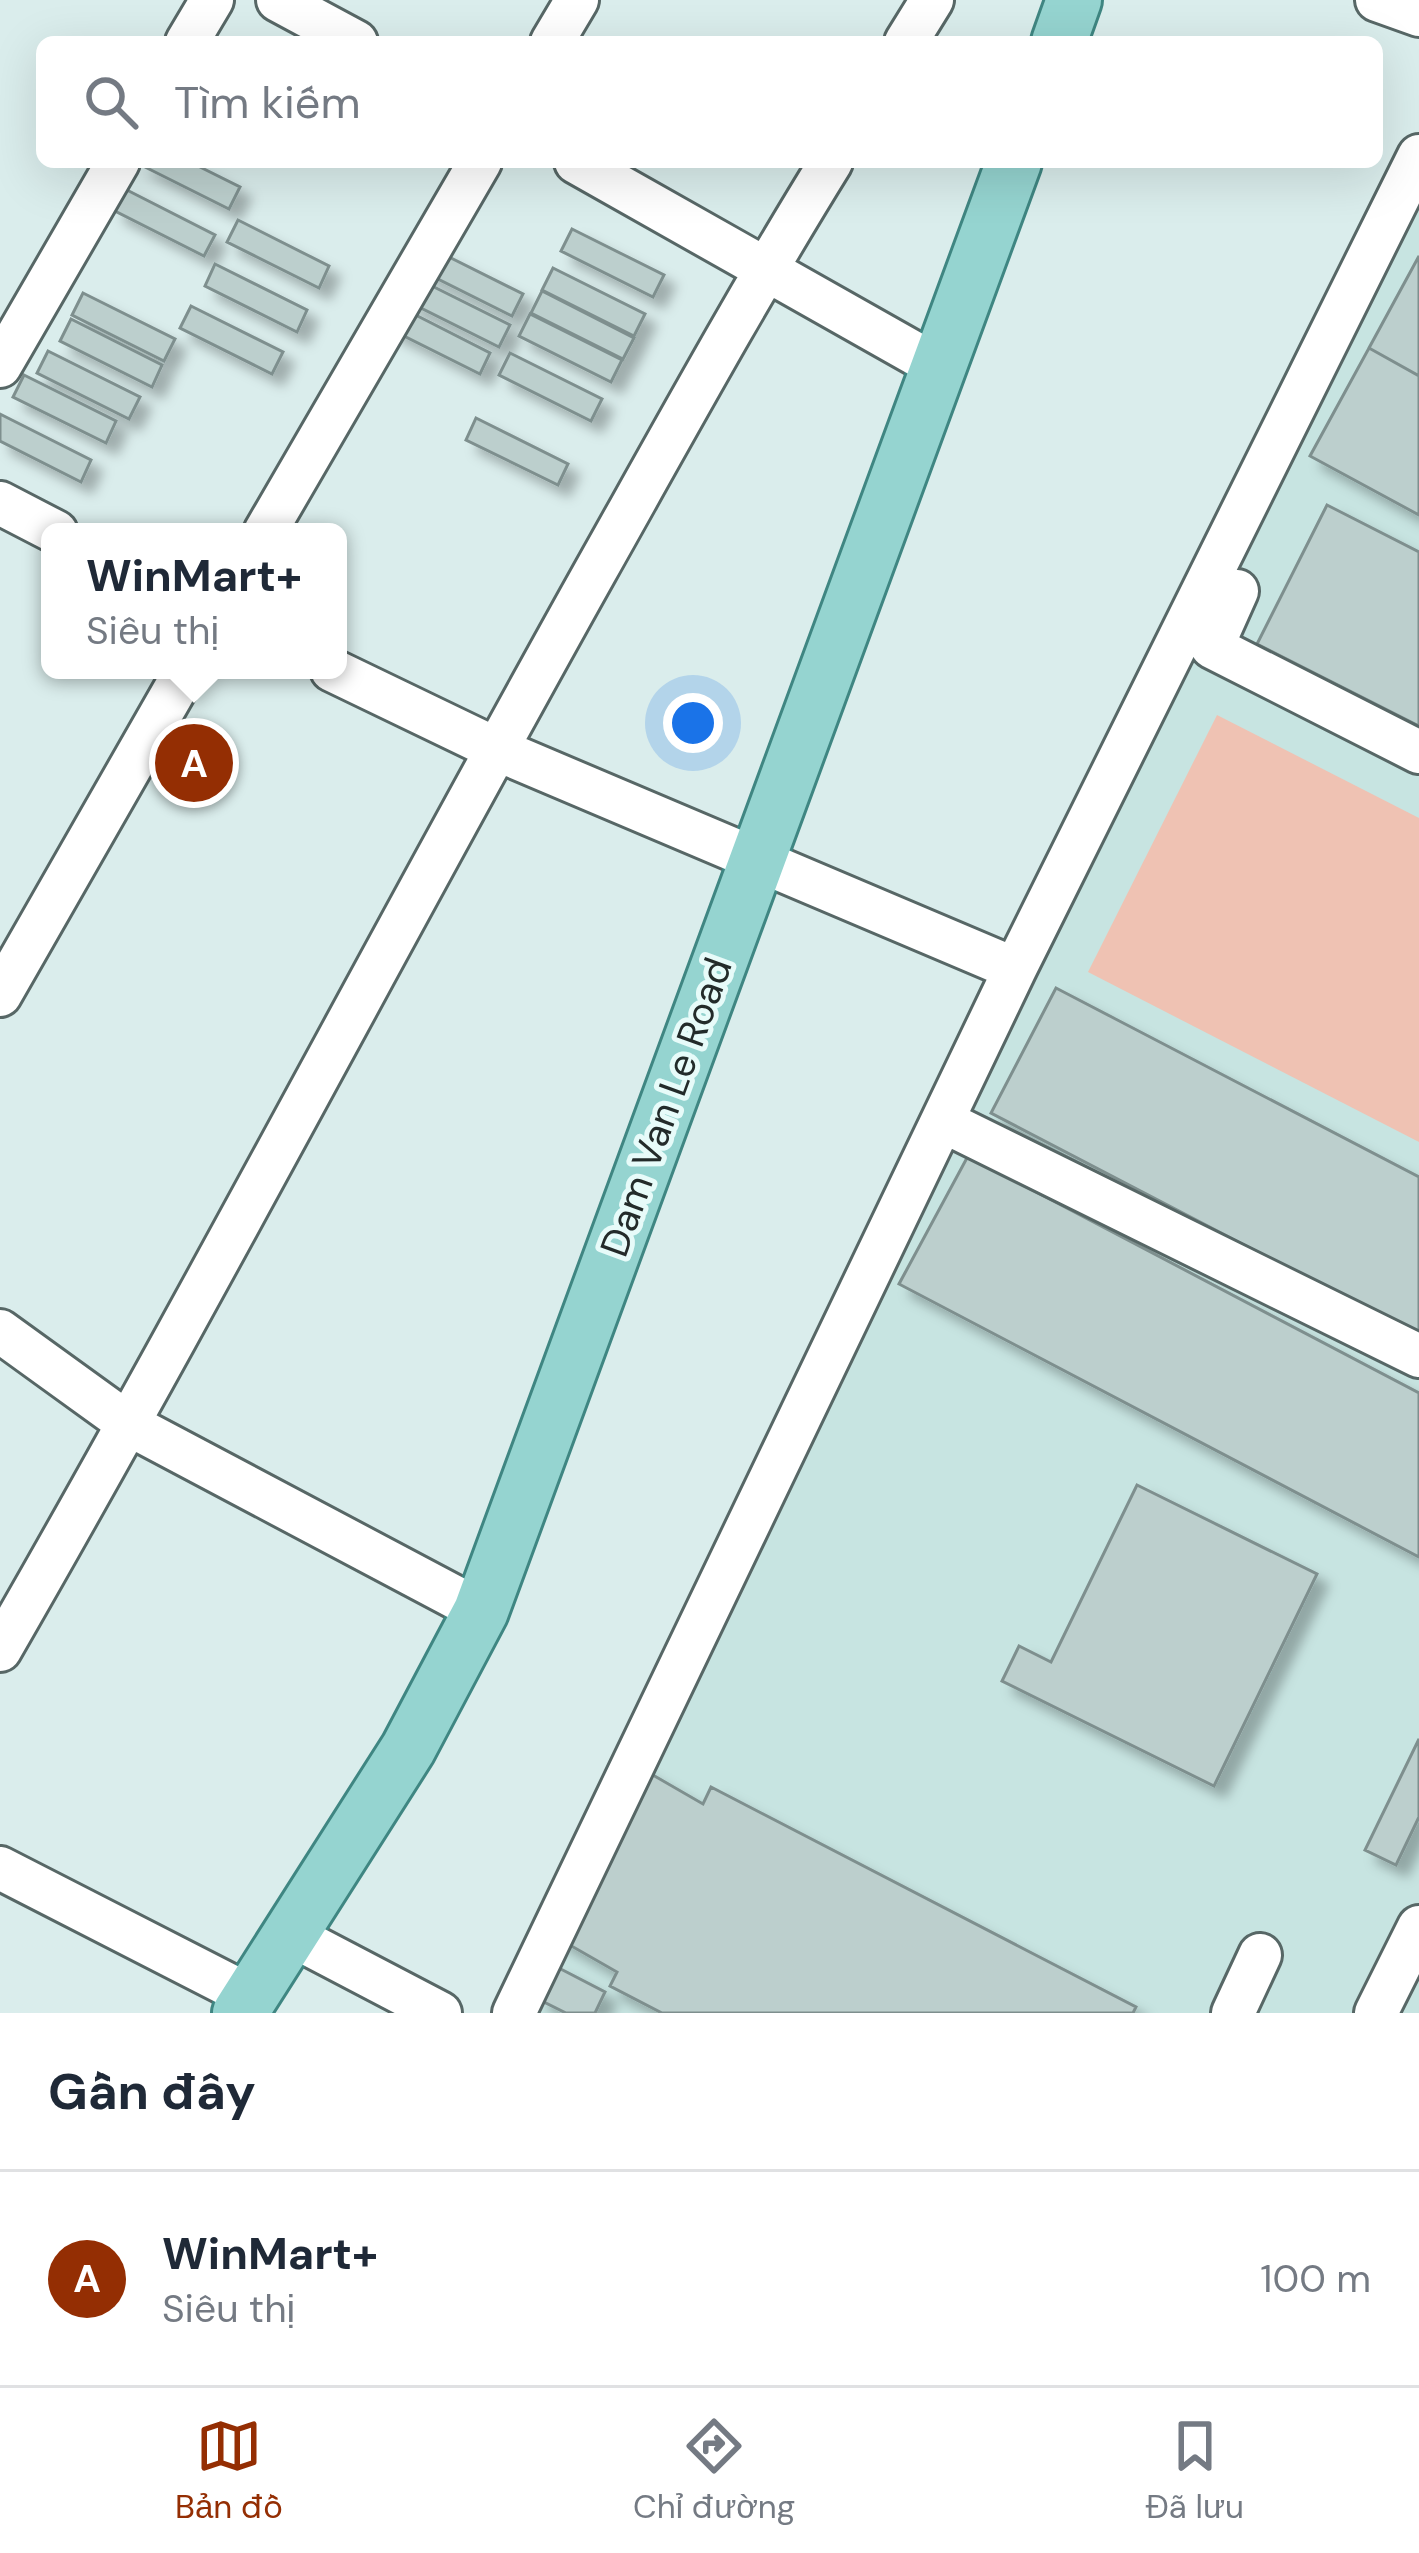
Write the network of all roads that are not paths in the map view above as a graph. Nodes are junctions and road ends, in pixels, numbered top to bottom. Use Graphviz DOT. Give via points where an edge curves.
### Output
graph roads {
  1 [pos="212,0"];
  2 [pos="278,0"];
  3 [pos="577,0"];
  4 [pos="932,0"];
  5 [pos="1075,0"];
  6 [pos="1377,0"];
  7 [pos="1419,15"];
  8 [pos="191,36"];
  9 [pos="345,36"];
  10 [pos="555,36"];
  11 [pos="910,36"];
  12 [pos="1061,36"];
  13 [pos="1419,156"];
  14 [pos="115,168"];
  15 [pos="477,168"];
  16 [pos="587,168"];
  17 [pos="827,168"];
  18 [pos="1011,168"];
  19 [pos="766,268"];
  20 [pos="0,366"];
  21 [pos="937,366"];
  22 [pos="0,503"];
  23 [pos="271,523"];
  24 [pos="41,524"];
  25 [pos="1237,591"];
  26 [pos="347,677"];
  27 [pos="181,679"];
  28 [pos="496,749"];
  29 [pos="1419,752"];
  30 [pos="757,862"];
  31 [pos="1015,969"];
  32 [pos="0,995"];
  33 [pos="959,1130"];
  34 [pos="0,1331"];
  35 [pos="1419,1356"];
  36 [pos="130,1425"];
  37 [pos="481,1611"];
  38 [pos="0,1649"];
  39 [pos="0,1868"];
  40 [pos="1419,1927"];
  41 [pos="290,1934"];
  42 [pos="1260,1955"];
  43 [pos="245,2004"];
  44 [pos="440,2013"];
  45 [pos="514,2013"];
  46 [pos="1233,2013"];
  47 [pos="1376,2013"];
  1 -- 8 [label="street"];
  2 -- 9 [label="street"];
  3 -- 10 [label="street"];
  4 -- 11 [label="street"];
  5 -- 12 [label="main road"];
  6 -- 7 [label="street"];
  13 -- 31 [label="street"];
  14 -- 20 [label="street"];
  15 -- 23 [label="street"];
  16 -- 19 [label="street"];
  17 -- 19 [label="street"];
  18 -- 21 [label="main road, Dam Van Le Road"];
  19 -- 21 [label="street"];
  19 -- 28 [label="street"];
  21 -- 30 [label="main road, Dam Van Le Road"];
  22 -- 24 [label="street"];
  25 -- 29 [label="street" via="1212,646"];
  26 -- 28 [label="street"];
  27 -- 32 [label="street"];
  28 -- 30 [label="street"];
  28 -- 36 [label="street"];
  30 -- 31 [label="street"];
  30 -- 37 [label="main road, Dam Van Le Road"];
  31 -- 45 [label="street"];
  33 -- 35 [label="street"];
  34 -- 36 [label="street"];
  36 -- 37 [label="street"];
  36 -- 38 [label="street"];
  37 -- 41 [label="main road, Dam Van Le Road" via="408,1749"];
  39 -- 43 [label="street"];
  40 -- 47 [label="street"];
  41 -- 43 [label="main road, Dam Van Le Road"];
  41 -- 44 [label="street"];
  42 -- 46 [label="street"];
}
